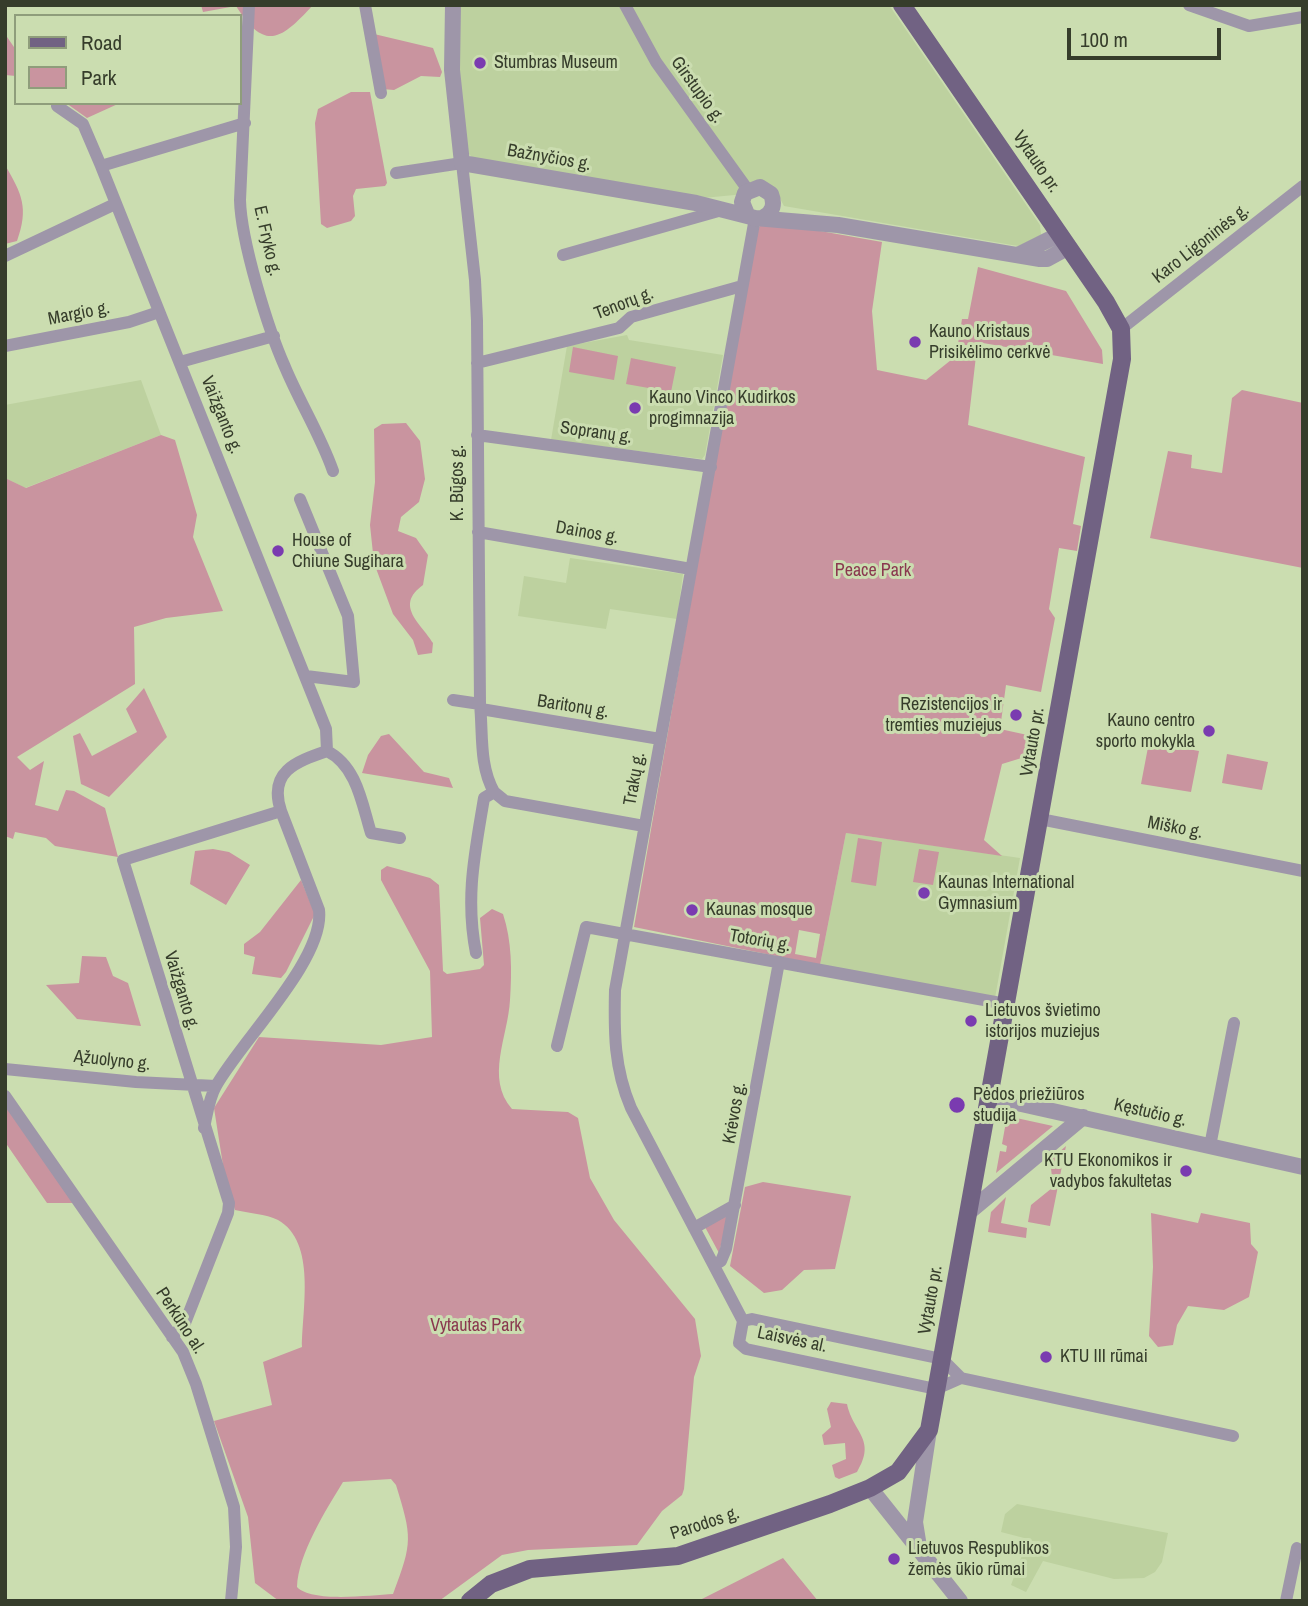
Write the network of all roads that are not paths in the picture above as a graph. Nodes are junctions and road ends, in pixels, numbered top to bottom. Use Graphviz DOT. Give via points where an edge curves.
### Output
graph roads {
  1 [pos="249,5"];
  2 [pos="365,5"];
  3 [pos="453,5"];
  4 [pos="625,5"];
  5 [pos="902,5"];
  6 [pos="1189,5"];
  7 [pos="1303,17"];
  8 [pos="381,93"];
  9 [pos="57,106"];
  10 [pos="245,123"];
  11 [pos="462,163"];
  12 [pos="101,166"];
  13 [pos="396,173"];
  14 [pos="1303,186"];
  15 [pos="696,203"];
  16 [pos="115,204"];
  17 [pos="755,208"];
  18 [pos="722,210"];
  19 [pos="1064,240"];
  20 [pos="563,255"];
  21 [pos="5,256"];
  22 [pos="742,286"];
  23 [pos="159,312"];
  24 [pos="1121,329"];
  25 [pos="274,336"];
  26 [pos="5,346"];
  27 [pos="180,362"];
  28 [pos="477,363"];
  29 [pos="477,436"];
  30 [pos="710,467"];
  31 [pos="333,471"];
  32 [pos="300,499"];
  33 [pos="478,532"];
  34 [pos="691,569"];
  35 [pos="306,676"];
  36 [pos="453,700"];
  37 [pos="480,707"];
  38 [pos="660,739"];
  39 [pos="327,751"];
  40 [pos="494,792"];
  41 [pos="281,811"];
  42 [pos="1040,819"];
  43 [pos="644,826"];
  44 [pos="400,838"];
  45 [pos="1303,871"];
  46 [pos="624,934"];
  47 [pos="476,953"];
  48 [pos="779,962"];
  49 [pos="1006,1004"];
  50 [pos="1234,1023"];
  51 [pos="557,1046"];
  52 [pos="5,1069"];
  53 [pos="191,1084"];
  54 [pos="216,1086"];
  55 [pos="5,1096"];
  56 [pos="990,1097"];
  57 [pos="1083,1118"];
  58 [pos="204,1128"];
  59 [pos="1210,1146"];
  60 [pos="1303,1167"];
  61 [pos="735,1205"];
  62 [pos="968,1212"];
  63 [pos="694,1228"];
  64 [pos="714,1265"];
  65 [pos="743,1321"];
  66 [pos="172,1337"];
  67 [pos="942,1359"];
  68 [pos="961,1378"];
  69 [pos="936,1389"];
  70 [pos="929,1430"];
  71 [pos="1233,1436"];
  72 [pos="870,1488"];
  73 [pos="919,1547"];
  74 [pos="1297,1548"];
  75 [pos="231,1601"];
  76 [pos="470,1601"];
  77 [pos="960,1601"];
  78 [pos="1286,1601"];
  1 -- 10 [label="street, E. Fryko g."];
  2 -- 8 [label="street"];
  3 -- 11 [label="street, K. Būgos g." via="452,70"];
  4 -- 17 [label="street, Girstupio g." via="656,62"];
  5 -- 19 [label="main road, Vytauto pr."];
  6 -- 7 [label="street" via="1249,26"];
  9 -- 12 [label="street, Vaižganto g." via="83,124"];
  10 -- 12 [label="street"];
  10 -- 25 [label="street, E. Fryko g." via="240,210"];
  11 -- 13 [label="street, Bažnyčios g."];
  11 -- 15 [label="street, Bažnyčios g."];
  11 -- 28 [label="street, K. Būgos g." via="475,280"];
  12 -- 16 [label="street, Vaižganto g."];
  14 -- 24 [label="street, Karo Ligoninės g."];
  15 -- 17 [label="street, Bažnyčios g."];
  15 -- 18 [label="street, Bažnyčios g."];
  16 -- 21 [label="street"];
  16 -- 23 [label="street, Vaižganto g."];
  17 -- 18 [label="street, Bažnyčios g."];
  17 -- 19 [label="street, Bažnyčios g." via="1047,260"];
  17 -- 22 [label="street, Trakų g."];
  18 -- 20 [label="street, Bažnyčios g."];
  19 -- 24 [label="main road, Vytauto pr."];
  22 -- 28 [label="street, Tenorų g." via="631,317 619,328"];
  22 -- 30 [label="street, Trakų g."];
  23 -- 26 [label="street, Margio g."];
  23 -- 27 [label="street, Vaižganto g."];
  24 -- 42 [label="main road, Vytauto pr." via="1122,371"];
  25 -- 27 [label="street"];
  25 -- 31 [label="street, E. Fryko g."];
  27 -- 35 [label="street, Vaižganto g."];
  28 -- 29 [label="street, K. Būgos g."];
  29 -- 30 [label="street, Sopranų g."];
  29 -- 33 [label="street, K. Būgos g."];
  30 -- 34 [label="street, Trakų g."];
  32 -- 35 [label="street" via="348,616 354,682"];
  33 -- 34 [label="street, Dainos g."];
  33 -- 37 [label="street, K. Būgos g."];
  34 -- 38 [label="street, Trakų g."];
  35 -- 39 [label="street, Vaižganto g." via="326,729"];
  36 -- 37 [label="street, Baritonų g."];
  37 -- 38 [label="street, Baritonų g."];
  37 -- 40 [label="street, K. Būgos g." via="483,756"];
  38 -- 43 [label="street, Trakų g."];
  39 -- 41 [label="street" via="285,772 276,793"];
  39 -- 44 [label="street" via="353,775 371,833"];
  40 -- 43 [label="street" via="505,802"];
  40 -- 47 [label="street" via="484,798 470,883"];
  41 -- 53 [label="street, Vaižganto g." via="123,860"];
  41 -- 54 [label="street" via="321,923 310,951"];
  42 -- 45 [label="street, Miško g."];
  42 -- 49 [label="main road, Vytauto pr."];
  43 -- 46 [label="street, Trakų g."];
  46 -- 48 [label="street, Totorių g."];
  46 -- 51 [label="street, Totorių g." via="586,927"];
  46 -- 63 [label="street, Trakų g." via="615,990 614,1051 619,1080"];
  48 -- 49 [label="street, Totorių g."];
  48 -- 61 [label="street, Krėvos g."];
  49 -- 56 [label="main road, Vytauto pr."];
  50 -- 59 [label="street"];
  52 -- 53 [label="street, Ąžuolyno g."];
  53 -- 54 [label="street, Ąžuolyno g."];
  53 -- 58 [label="street, Vaižganto g."];
  54 -- 58 [label="street"];
  55 -- 66 [label="street, Perkūno al."];
  56 -- 57 [label="street, Kęstučio g."];
  56 -- 62 [label="main road, Vytauto pr."];
  57 -- 59 [label="street, Kęstučio g."];
  57 -- 62 [label="street"];
  58 -- 66 [label="street, Vaižganto g." via="229,1203 228,1213 185,1323"];
  59 -- 60 [label="street, Kęstučio g."];
  61 -- 63 [label="street"];
  61 -- 64 [label="street, Krėvos g." via="726,1250"];
  62 -- 67 [label="main road, Vytauto pr."];
  63 -- 64 [label="street, Trakų g."];
  64 -- 65 [label="street, Trakų g."];
  65 -- 67 [label="street, Laisvės al." via="752,1319"];
  65 -- 69 [label="street, Laisvės al." via="739,1343 746,1349"];
  66 -- 75 [label="street, Perkūno al." via="193,1376 234,1507"];
  67 -- 68 [label="street"];
  67 -- 69 [label="main road, Vytauto pr."];
  68 -- 69 [label="street"];
  68 -- 71 [label="street"];
  69 -- 70 [label="main road, Vytauto pr."];
  70 -- 72 [label="main road, Parodos g." via="898,1472"];
  70 -- 73 [label="street, Vytauto pr." via="915,1522"];
  72 -- 73 [label="street"];
  72 -- 76 [label="main road, Parodos g." via="678,1556 530,1569 491,1584"];
  73 -- 77 [label="street"];
  74 -- 78 [label="street"];
}
